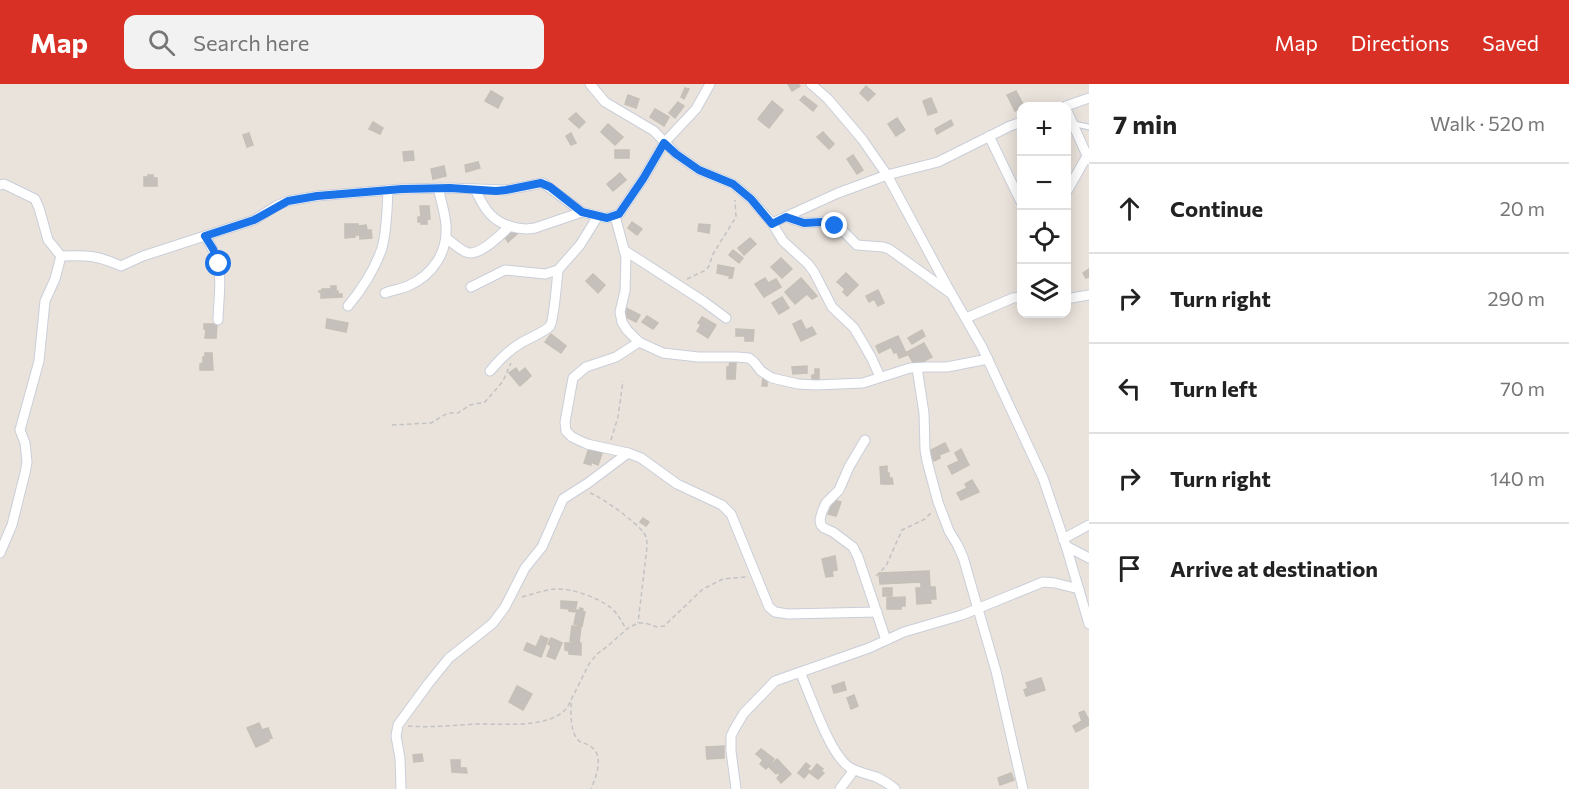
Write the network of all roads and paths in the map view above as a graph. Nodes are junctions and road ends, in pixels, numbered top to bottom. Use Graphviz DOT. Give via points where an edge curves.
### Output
graph roads {
  1 [pos="590,84"];
  2 [pos="710,84"];
  3 [pos="812,84"];
  4 [pos="1089,98"];
  5 [pos="1071,106"];
  6 [pos="1071,122"];
  7 [pos="1017,124"];
  8 [pos="1071,124"];
  9 [pos="1089,127"];
  10 [pos="990,136"];
  11 [pos="664,143"];
  12 [pos="1088,158"];
  13 [pos="887,175"];
  14 [pos="733,184"];
  15 [pos="0,185"];
  16 [pos="1071,185"];
  17 [pos="438,188"];
  18 [pos="475,189"];
  19 [pos="388,190"];
  20 [pos="1017,193"];
  21 [pos="582,212"];
  22 [pos="598,216"];
  23 [pos="615,216"];
  24 [pos="786,217"];
  25 [pos="772,224"];
  26 [pos="510,226"];
  27 [pos="205,236"];
  28 [pos="446,238"];
  29 [pos="624,250"];
  30 [pos="61,256"];
  31 [pos="558,270"];
  32 [pos="675,284"];
  33 [pos="471,287"];
  34 [pos="386,293"];
  35 [pos="952,294"];
  36 [pos="1089,295"];
  37 [pos="1017,298"];
  38 [pos="1071,298"];
  39 [pos="348,306"];
  40 [pos="726,318"];
  41 [pos="966,318"];
  42 [pos="218,320"];
  43 [pos="639,342"];
  44 [pos="987,359"];
  45 [pos="512,360"];
  46 [pos="917,368"];
  47 [pos="490,371"];
  48 [pos="880,377"];
  49 [pos="623,381"];
  50 [pos="392,425"];
  51 [pos="865,440"];
  52 [pos="609,449"];
  53 [pos="628,453"];
  54 [pos="578,489"];
  55 [pos="938,502"];
  56 [pos="1089,525"];
  57 [pos="1065,543"];
  58 [pos="0,553"];
  59 [pos="1089,558"];
  60 [pos="756,576"];
  61 [pos="868,586"];
  62 [pos="1078,589"];
  63 [pos="510,600"];
  64 [pos="978,609"];
  65 [pos="877,612"];
  66 [pos="638,623"];
  67 [pos="1089,624"];
  68 [pos="626,629"];
  69 [pos="886,640"];
  70 [pos="800,672"];
  71 [pos="571,702"];
  72 [pos="398,725"];
  73 [pos="854,770"];
  74 [pos="401,789"];
  75 [pos="591,789"];
  76 [pos="736,789"];
  77 [pos="840,789"];
  78 [pos="896,789"];
  79 [pos="1023,789"];
  1 -- 11 [label="street" via="605,102 654,131"];
  2 -- 11 [label="street" via="696,109"];
  3 -- 13 [label="street" via="862,139"];
  4 -- 5 [label="street"];
  6 -- 9 [label="lane"];
  7 -- 10 [label="street"];
  8 -- 12 [label="street"];
  10 -- 13 [label="street" via="938,162"];
  10 -- 20 [label="street"];
  11 -- 14 [label="street" via="699,170"];
  11 -- 23 [label="street"];
  12 -- 16 [label="street"];
  13 -- 24 [label="street"];
  13 -- 35 [label="street"];
  14 -- 25 [label="street"];
  14 -- 32 [label="path" via="736,217 709,266 697,276"];
  15 -- 30 [label="street" via="35,199 48,240"];
  17 -- 18 [label="street"];
  17 -- 19 [label="street"];
  17 -- 28 [label="street"];
  18 -- 21 [label="street" via="506,190 543,183"];
  18 -- 26 [label="street" via="491,215"];
  19 -- 27 [label="street" via="288,201 254,220"];
  19 -- 39 [label="street" via="381,248 360,292"];
  21 -- 22 [label="street"];
  21 -- 26 [label="street" via="527,230"];
  22 -- 23 [label="street"];
  22 -- 31 [label="street"];
  23 -- 29 [label="street"];
  24 -- 25 [label="street"];
  24 -- 35 [label="street" via="804,223 831,224 857,245 889,249"];
  25 -- 48 [label="street" via="814,272 832,307 854,328"];
  26 -- 28 [label="street" via="474,253"];
  27 -- 30 [label="street" via="121,266 104,258"];
  27 -- 42 [label="street" via="219,264"];
  28 -- 34 [label="street" via="439,260 430,271 408,286"];
  29 -- 32 [label="street"];
  29 -- 43 [label="street" via="626,276 621,317"];
  30 -- 58 [label="street" via="45,301 39,360 20,430 25,443 25,473 12,525"];
  31 -- 33 [label="street" via="545,274 505,270"];
  31 -- 47 [label="street" via="551,324 507,353"];
  32 -- 40 [label="street"];
  35 -- 41 [label="street"];
  36 -- 38 [label="street"];
  37 -- 41 [label="street"];
  41 -- 44 [label="street"];
  43 -- 48 [label="street" via="681,356 749,358 772,378 798,384 855,384"];
  43 -- 52 [label="street" via="616,357 586,367 571,380 566,431 582,442"];
  44 -- 46 [label="street"];
  44 -- 57 [label="street" via="1042,478"];
  45 -- 50 [label="path" via="503,381 485,402 448,413 431,423"];
  46 -- 48 [label="street"];
  46 -- 55 [label="street" via="925,450"];
  49 -- 52 [label="path"];
  51 -- 61 [label="street" via="839,490 826,503 820,520 824,528 853,547"];
  52 -- 53 [label="street"];
  53 -- 54 [label="street"];
  53 -- 60 [label="street" via="724,507 731,514"];
  54 -- 63 [label="street" via="561,501 542,547 525,568"];
  54 -- 66 [label="path" via="606,500 646,537"];
  55 -- 61 [label="path" via="925,519 902,530 886,566"];
  55 -- 64 [label="street" via="963,557"];
  56 -- 57 [label="street"];
  57 -- 59 [label="street"];
  57 -- 62 [label="street"];
  60 -- 65 [label="street" via="775,612"];
  60 -- 66 [label="path" via="723,579 703,589 664,626"];
  61 -- 65 [label="street"];
  62 -- 64 [label="street" via="1043,582"];
  62 -- 67 [label="street"];
  63 -- 68 [label="path" via="568,589 609,607"];
  63 -- 72 [label="street" via="493,622 444,664"];
  64 -- 69 [label="street"];
  64 -- 79 [label="street"];
  65 -- 69 [label="street"];
  66 -- 68 [label="path"];
  68 -- 71 [label="path" via="593,658"];
  69 -- 70 [label="street"];
  70 -- 73 [label="street" via="835,751"];
  70 -- 76 [label="street" via="773,683 744,712 735,728 731,751"];
  71 -- 72 [label="path" via="547,721"];
  71 -- 75 [label="path" via="576,738 596,753 598,771"];
  72 -- 74 [label="street"];
  73 -- 77 [label="street"];
  73 -- 78 [label="street"];
}
